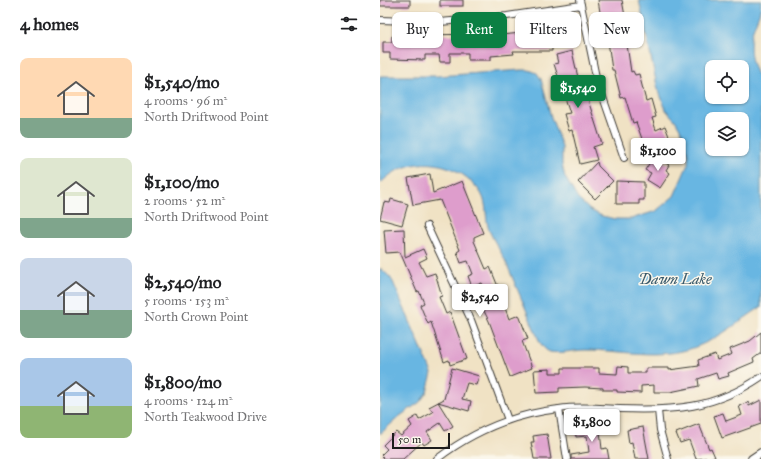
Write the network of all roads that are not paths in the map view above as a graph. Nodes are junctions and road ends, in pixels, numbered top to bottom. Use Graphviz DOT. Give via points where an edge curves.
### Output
graph roads {
  1 [pos="581,2"];
  2 [pos="380,20"];
  3 [pos="624,158"];
  4 [pos="427,226"];
  5 [pos="761,377"];
  6 [pos="559,408"];
  7 [pos="658,410"];
  8 [pos="508,420"];
  9 [pos="761,452"];
  10 [pos="438,459"];
  11 [pos="568,459"];
  12 [pos="668,459"];
  13 [pos="752,459"];
  1 -- 2 [label="street" via="507,16 455,20"];
  1 -- 3 [label="street" via="596,77"];
  4 -- 8 [label="street" via="471,320"];
  5 -- 7 [label="street" via="720,400"];
  6 -- 7 [label="street"];
  6 -- 8 [label="street"];
  6 -- 11 [label="street"];
  7 -- 12 [label="street" via="660,430"];
  8 -- 10 [label="street" via="476,434"];
  9 -- 13 [label="street"];
}
